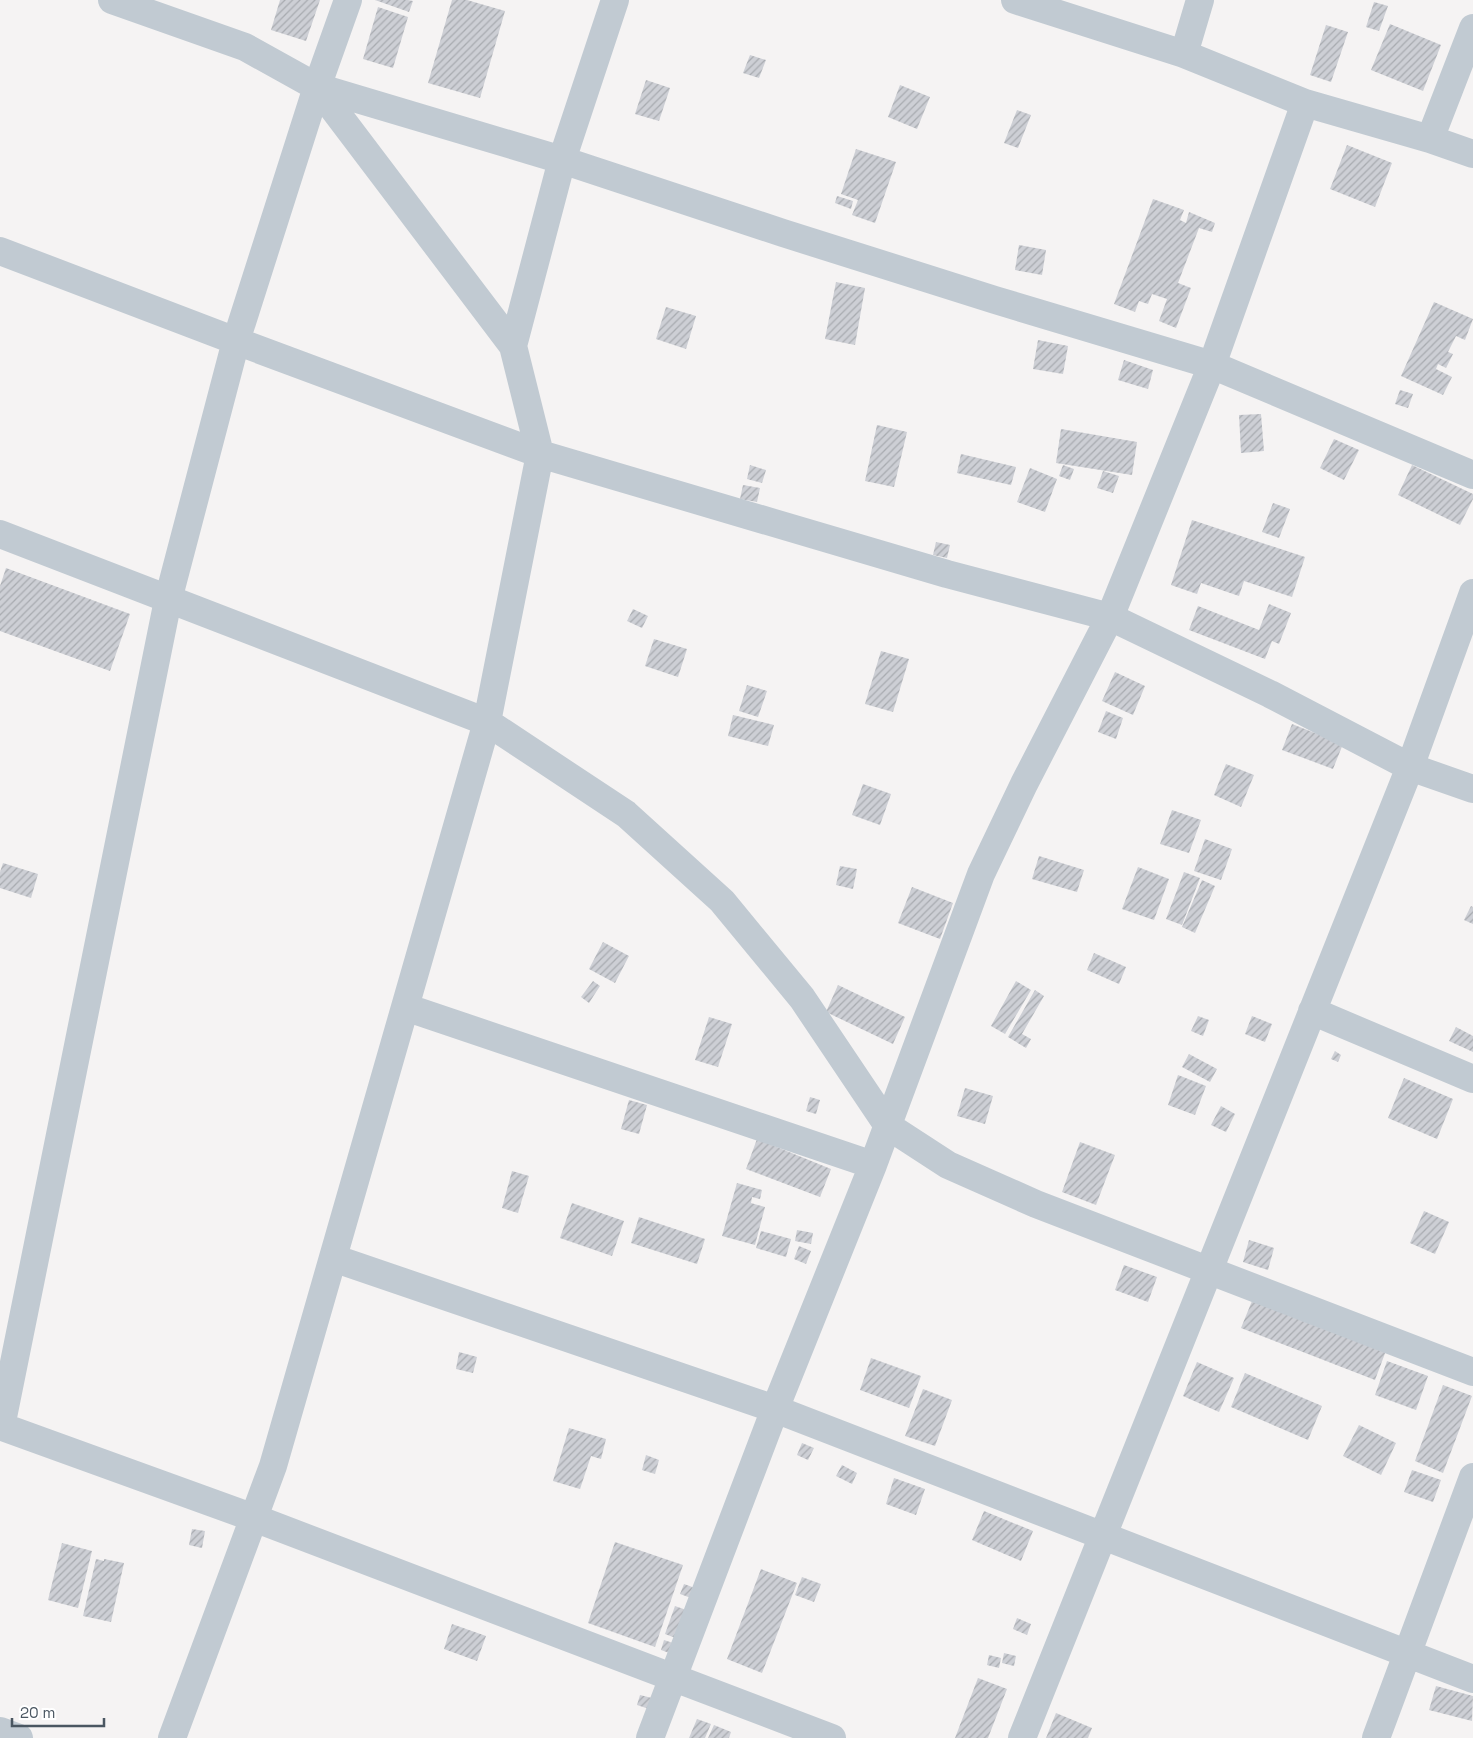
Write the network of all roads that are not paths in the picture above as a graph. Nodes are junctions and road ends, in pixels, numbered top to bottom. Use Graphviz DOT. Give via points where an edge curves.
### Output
graph roads {
  1 [pos="112,0"];
  2 [pos="348,0"];
  3 [pos="615,0"];
  4 [pos="1016,0"];
  5 [pos="1200,0"];
  6 [pos="1473,28"];
  7 [pos="1184,54"];
  8 [pos="317,87"];
  9 [pos="1306,103"];
  10 [pos="1430,139"];
  11 [pos="1473,154"];
  12 [pos="562,160"];
  13 [pos="0,251"];
  14 [pos="236,341"];
  15 [pos="513,346"];
  16 [pos="1212,365"];
  17 [pos="540,454"];
  18 [pos="1473,475"];
  19 [pos="0,534"];
  20 [pos="1473,593"];
  21 [pos="168,600"];
  22 [pos="1110,617"];
  23 [pos="487,722"];
  24 [pos="1410,766"];
  25 [pos="1473,789"];
  26 [pos="405,1007"];
  27 [pos="1312,1011"];
  28 [pos="1473,1079"];
  29 [pos="888,1126"];
  30 [pos="873,1165"];
  31 [pos="333,1258"];
  32 [pos="1208,1271"];
  33 [pos="1473,1372"];
  34 [pos="774,1409"];
  35 [pos="1,1427"];
  36 [pos="1473,1477"];
  37 [pos="254,1518"];
  38 [pos="1103,1535"];
  39 [pos="1407,1654"];
  40 [pos="673,1678"];
  41 [pos="1473,1679"];
  42 [pos="0,1731"];
  43 [pos="19,1738"];
  44 [pos="172,1738"];
  45 [pos="650,1738"];
  46 [pos="832,1738"];
  47 [pos="1022,1738"];
  48 [pos="1376,1738"];
  1 -- 8 [label="street" via="245,47"];
  2 -- 8 [label="street"];
  3 -- 12 [label="street"];
  4 -- 7 [label="street"];
  5 -- 7 [label="street"];
  6 -- 10 [label="street"];
  7 -- 9 [label="street"];
  8 -- 12 [label="street"];
  8 -- 14 [label="street"];
  8 -- 15 [label="street"];
  9 -- 10 [label="street"];
  9 -- 16 [label="street"];
  10 -- 11 [label="street"];
  12 -- 15 [label="street"];
  12 -- 16 [label="street" via="774,230"];
  13 -- 14 [label="street"];
  14 -- 17 [label="street"];
  14 -- 21 [label="street"];
  15 -- 17 [label="street"];
  16 -- 18 [label="street"];
  16 -- 22 [label="street"];
  17 -- 22 [label="street" via="947,574"];
  17 -- 23 [label="street"];
  19 -- 21 [label="street"];
  20 -- 24 [label="street"];
  21 -- 23 [label="street"];
  21 -- 35 [label="street"];
  22 -- 24 [label="street"];
  22 -- 29 [label="street" via="981,874"];
  23 -- 26 [label="street"];
  23 -- 29 [label="street" via="626,814 722,901 802,998"];
  24 -- 25 [label="street"];
  24 -- 27 [label="street"];
  26 -- 30 [label="street"];
  26 -- 31 [label="street"];
  27 -- 28 [label="street"];
  27 -- 32 [label="street"];
  29 -- 30 [label="street"];
  29 -- 32 [label="street" via="948,1165 1036,1204"];
  30 -- 34 [label="street"];
  31 -- 34 [label="street"];
  31 -- 37 [label="street"];
  32 -- 33 [label="street"];
  32 -- 38 [label="street"];
  34 -- 38 [label="street"];
  34 -- 40 [label="street"];
  35 -- 37 [label="street"];
  36 -- 39 [label="street"];
  37 -- 40 [label="street"];
  37 -- 44 [label="street"];
  38 -- 39 [label="street"];
  38 -- 47 [label="street"];
  39 -- 41 [label="street"];
  39 -- 48 [label="street"];
  40 -- 45 [label="street"];
  40 -- 46 [label="street"];
  42 -- 43 [label="street"];
}
